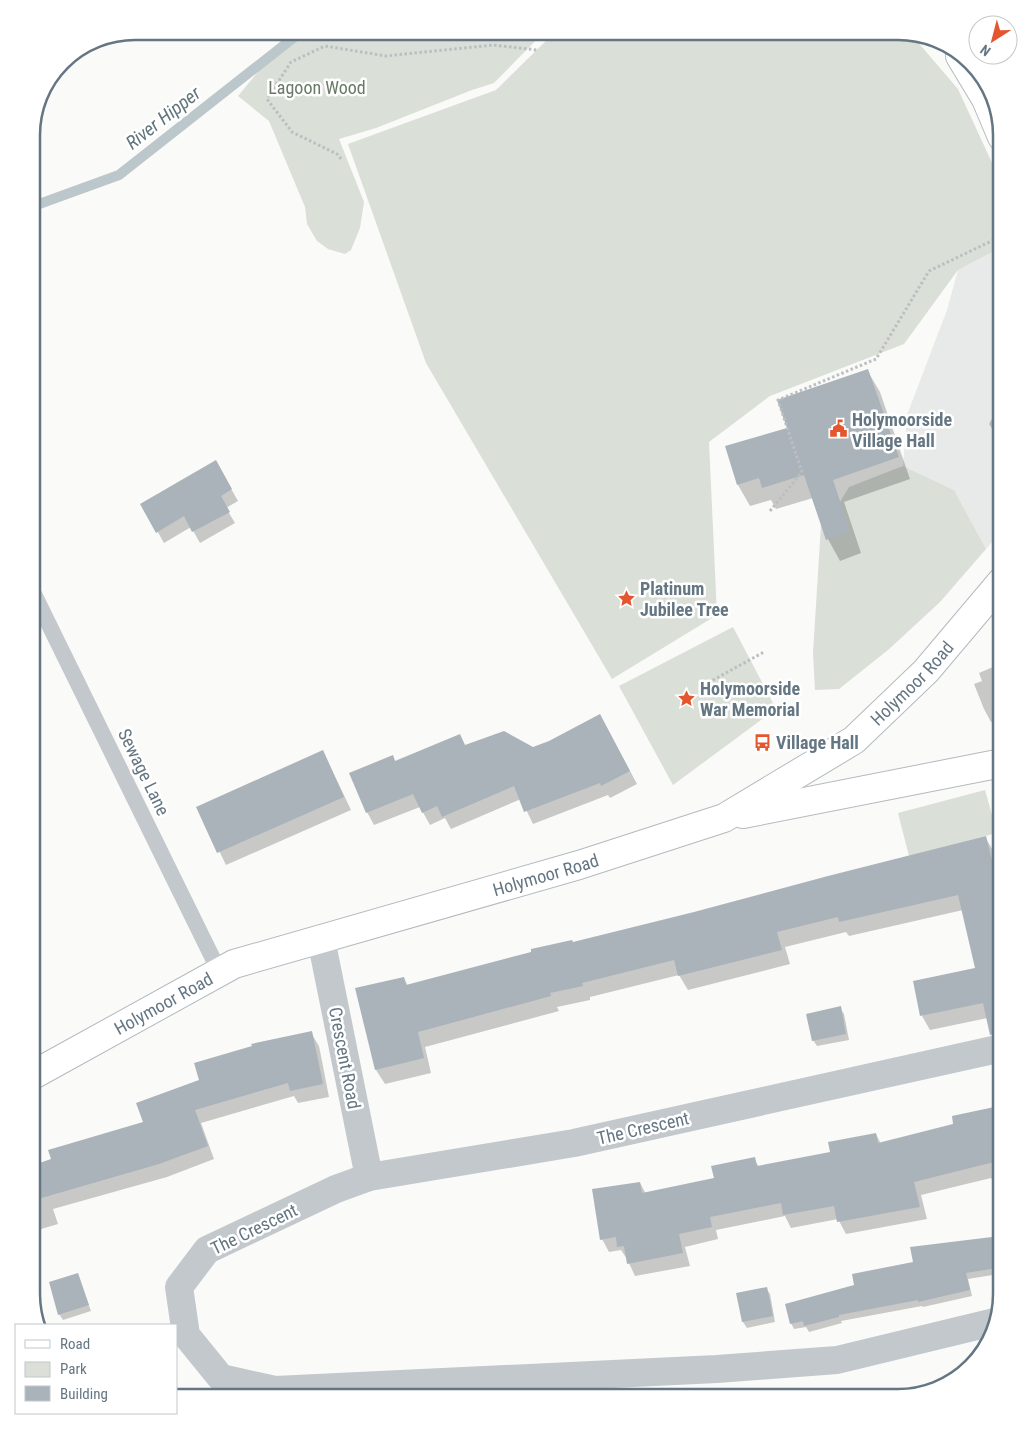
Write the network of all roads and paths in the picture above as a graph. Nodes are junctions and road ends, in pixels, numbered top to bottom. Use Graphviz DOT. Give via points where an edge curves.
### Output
graph roads {
  1 [pos="537,50"];
  2 [pos="972,76"];
  3 [pos="986,99"];
  4 [pos="341,158"];
  5 [pos="993,240"];
  6 [pos="770,511"];
  7 [pos="993,592"];
  8 [pos="40,606"];
  9 [pos="764,652"];
  10 [pos="704,685"];
  11 [pos="993,768"];
  12 [pos="724,818"];
  13 [pos="321,939"];
  14 [pos="220,973"];
  15 [pos="993,1050"];
  16 [pos="40,1071"];
  17 [pos="369,1177"];
  18 [pos="988,1323"];
  19 [pos="270,1389"];
  20 [pos="296,1389"];
  1 -- 4 [label="path" via="493,45 386,56 325,46 292,62 267,99 292,132"];
  2 -- 3 [label="street"];
  5 -- 6 [label="path" via="929,271 876,359 778,400 802,472"];
  7 -- 12 [label="street, Holymoor Road" via="926,670 854,740"];
  8 -- 14 [label="lane, Sewage Lane"];
  9 -- 10 [label="path"];
  11 -- 12 [label="street"];
  12 -- 13 [label="street, Holymoor Road" via="579,865"];
  13 -- 14 [label="street, Holymoor Road" via="234,964"];
  13 -- 17 [label="street, Crescent Road"];
  14 -- 16 [label="street, Holymoor Road"];
  15 -- 17 [label="street, The Crescent" via="574,1143"];
  17 -- 19 [label="street, The Crescent" via="336,1189 207,1250 179,1286 186,1335 221,1378"];
  18 -- 20 [label="street, The Crescent" via="837,1360 717,1369"];
}
